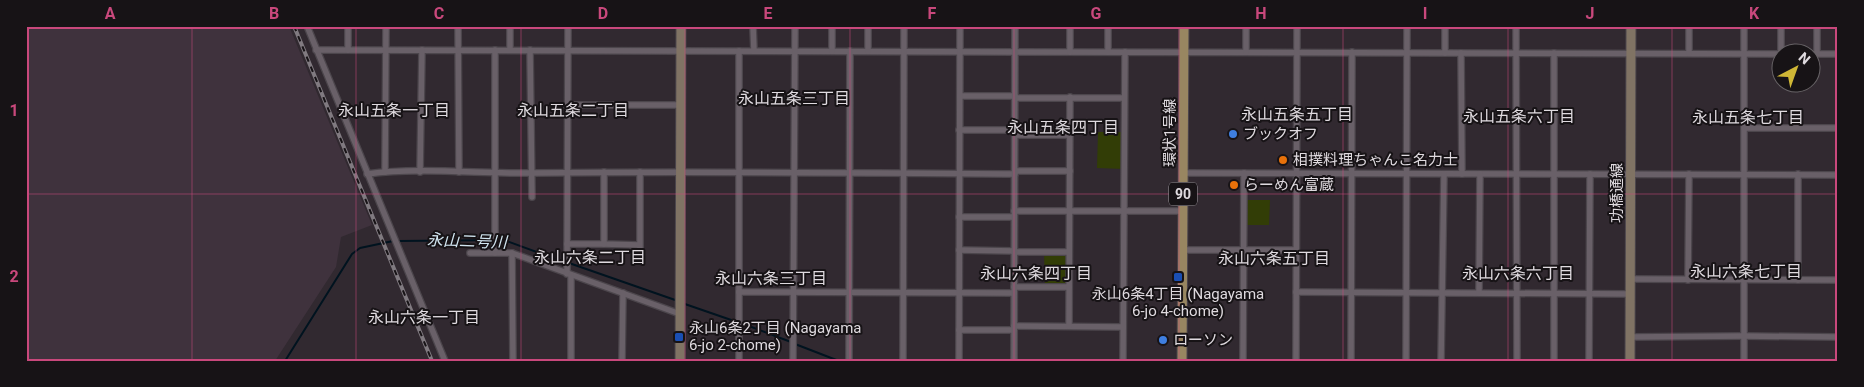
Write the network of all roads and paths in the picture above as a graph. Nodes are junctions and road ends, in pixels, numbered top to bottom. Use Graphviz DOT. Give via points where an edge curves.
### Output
graph roads {
  1 [pos="307,26"];
  2 [pos="312,26"];
  3 [pos="348,26"];
  4 [pos="386,26"];
  5 [pos="458,26"];
  6 [pos="510,26"];
  7 [pos="568,26"];
  8 [pos="681,26"];
  9 [pos="753,26"];
  10 [pos="795,26"];
  11 [pos="832,26"];
  12 [pos="868,26"];
  13 [pos="904,26"];
  14 [pos="960,26"];
  15 [pos="1015,26"];
  16 [pos="1070,26"];
  17 [pos="1108,26"];
  18 [pos="1184,26"];
  19 [pos="1246,26"];
  20 [pos="1297,26"];
  21 [pos="1407,26"];
  22 [pos="1445,26"];
  23 [pos="1516,26"];
  24 [pos="1631,26"];
  25 [pos="1689,26"];
  26 [pos="1744,26"];
  27 [pos="1781,26"];
  28 [pos="1817,26"];
  29 [pos="311,38"];
  30 [pos="1781,42"];
  31 [pos="1815,42"];
  32 [pos="316,50"];
  33 [pos="348,50"];
  34 [pos="386,50"];
  35 [pos="422,50"];
  36 [pos="458,50"];
  37 [pos="495,50"];
  38 [pos="510,50"];
  39 [pos="530,50"];
  40 [pos="568,50"];
  41 [pos="681,51"];
  42 [pos="739,51"];
  43 [pos="754,51"];
  44 [pos="795,51"];
  45 [pos="832,51"];
  46 [pos="850,51"];
  47 [pos="868,51"];
  48 [pos="904,51"];
  49 [pos="960,51"];
  50 [pos="1015,52"];
  51 [pos="1070,52"];
  52 [pos="1108,52"];
  53 [pos="1125,52"];
  54 [pos="1184,52"];
  55 [pos="1246,52"];
  56 [pos="1296,52"];
  57 [pos="1352,52"];
  58 [pos="1407,53"];
  59 [pos="1445,53"];
  60 [pos="1461,53"];
  61 [pos="1516,53"];
  62 [pos="1554,53"];
  63 [pos="1630,53"];
  64 [pos="1689,53"];
  65 [pos="1744,54"];
  66 [pos="1772,54"];
  67 [pos="1822,54"];
  68 [pos="1838,54"];
  69 [pos="960,96"];
  70 [pos="1015,97"];
  71 [pos="1070,97"];
  72 [pos="1124,98"];
  73 [pos="567,105"];
  74 [pos="681,105"];
  75 [pos="1744,128"];
  76 [pos="1838,128"];
  77 [pos="960,130"];
  78 [pos="1015,133"];
  79 [pos="1070,135"];
  80 [pos="1070,171"];
  81 [pos="385,172"];
  82 [pos="420,172"];
  83 [pos="459,172"];
  84 [pos="496,172"];
  85 [pos="604,172"];
  86 [pos="640,172"];
  87 [pos="681,172"];
  88 [pos="739,172"];
  89 [pos="795,172"];
  90 [pos="850,172"];
  91 [pos="1015,172"];
  92 [pos="531,173"];
  93 [pos="567,173"];
  94 [pos="905,173"];
  95 [pos="1183,173"];
  96 [pos="1244,173"];
  97 [pos="1296,173"];
  98 [pos="367,174"];
  99 [pos="959,174"];
  100 [pos="1352,174"];
  101 [pos="1406,174"];
  102 [pos="1444,174"];
  103 [pos="1462,174"];
  104 [pos="1480,174"];
  105 [pos="1516,174"];
  106 [pos="1554,174"];
  107 [pos="1590,174"];
  108 [pos="1630,174"];
  109 [pos="1689,174"];
  110 [pos="1743,174"];
  111 [pos="1798,174"];
  112 [pos="1838,175"];
  113 [pos="532,197"];
  114 [pos="1070,211"];
  115 [pos="1124,211"];
  116 [pos="1183,211"];
  117 [pos="1014,214"];
  118 [pos="959,217"];
  119 [pos="567,244"];
  120 [pos="604,244"];
  121 [pos="640,246"];
  122 [pos="494,250"];
  123 [pos="959,250"];
  124 [pos="1182,250"];
  125 [pos="1244,250"];
  126 [pos="1296,250"];
  127 [pos="1014,251"];
  128 [pos="1069,252"];
  129 [pos="470,253"];
  130 [pos="512,253"];
  131 [pos="640,260"];
  132 [pos="568,273"];
  133 [pos="1630,279"];
  134 [pos="1688,280"];
  135 [pos="1744,280"];
  136 [pos="1798,280"];
  137 [pos="1838,280"];
  138 [pos="1069,288"];
  139 [pos="1014,290"];
  140 [pos="739,292"];
  141 [pos="794,292"];
  142 [pos="849,292"];
  143 [pos="903,292"];
  144 [pos="1296,292"];
  145 [pos="623,293"];
  146 [pos="959,293"];
  147 [pos="1351,293"];
  148 [pos="1406,293"];
  149 [pos="1443,293"];
  150 [pos="1479,293"];
  151 [pos="1516,294"];
  152 [pos="1554,294"];
  153 [pos="1588,294"];
  154 [pos="1630,294"];
  155 [pos="680,311"];
  156 [pos="1069,326"];
  157 [pos="1123,327"];
  158 [pos="1014,328"];
  159 [pos="959,330"];
  160 [pos="1744,336"];
  161 [pos="1630,337"];
  162 [pos="1838,337"];
  163 [pos="849,359"];
  164 [pos="445,361"];
  165 [pos="513,361"];
  166 [pos="571,361"];
  167 [pos="622,361"];
  168 [pos="680,361"];
  169 [pos="739,361"];
  170 [pos="793,361"];
  171 [pos="903,361"];
  172 [pos="959,361"];
  173 [pos="1014,361"];
  174 [pos="1123,361"];
  175 [pos="1182,361"];
  176 [pos="1243,361"];
  177 [pos="1296,361"];
  178 [pos="1351,361"];
  179 [pos="1406,361"];
  180 [pos="1441,361"];
  181 [pos="1517,361"];
  182 [pos="1554,361"];
  183 [pos="1589,361"];
  184 [pos="1630,361"];
  185 [pos="1744,361"];
  1 -- 29 [label="street"];
  2 -- 29 [label="street"];
  3 -- 33 [label="street"];
  4 -- 34 [label="street"];
  5 -- 36 [label="street"];
  6 -- 38 [label="street"];
  7 -- 40 [label="street"];
  8 -- 41 [label="street"];
  9 -- 43 [label="street"];
  10 -- 44 [label="street"];
  11 -- 45 [label="street"];
  12 -- 47 [label="street"];
  13 -- 48 [label="street"];
  14 -- 49 [label="street"];
  15 -- 50 [label="street"];
  16 -- 51 [label="street"];
  17 -- 52 [label="street"];
  18 -- 54 [label="main road, 環状1号線 / 90"];
  19 -- 55 [label="street"];
  20 -- 56 [label="street"];
  21 -- 58 [label="street"];
  22 -- 59 [label="street"];
  23 -- 61 [label="street"];
  24 -- 63 [label="street, 功橋通線"];
  25 -- 64 [label="street"];
  26 -- 65 [label="street"];
  27 -- 30 [label="street"];
  28 -- 31 [label="street"];
  29 -- 32 [label="street"];
  32 -- 33 [label="street"];
  32 -- 98 [label="street"];
  33 -- 34 [label="street"];
  34 -- 35 [label="street"];
  34 -- 81 [label="street"];
  35 -- 36 [label="street"];
  35 -- 82 [label="street"];
  36 -- 37 [label="street"];
  36 -- 83 [label="street"];
  37 -- 38 [label="street"];
  37 -- 84 [label="street"];
  38 -- 39 [label="street"];
  39 -- 40 [label="street"];
  39 -- 92 [label="street"];
  40 -- 41 [label="street"];
  40 -- 73 [label="street"];
  41 -- 42 [label="street"];
  41 -- 74 [label="street"];
  42 -- 43 [label="street"];
  42 -- 88 [label="street"];
  43 -- 44 [label="street"];
  44 -- 45 [label="street"];
  44 -- 89 [label="street"];
  45 -- 46 [label="street"];
  46 -- 47 [label="street"];
  46 -- 90 [label="street"];
  47 -- 48 [label="street"];
  48 -- 49 [label="street"];
  48 -- 94 [label="street"];
  49 -- 50 [label="street"];
  49 -- 69 [label="street"];
  50 -- 51 [label="street"];
  50 -- 70 [label="street"];
  51 -- 52 [label="street"];
  52 -- 53 [label="street"];
  53 -- 54 [label="street"];
  53 -- 72 [label="street"];
  54 -- 55 [label="street"];
  54 -- 95 [label="main road, 環状1号線 / 90"];
  55 -- 56 [label="street"];
  56 -- 57 [label="street"];
  56 -- 97 [label="street"];
  57 -- 58 [label="street"];
  57 -- 100 [label="street"];
  58 -- 59 [label="street"];
  58 -- 101 [label="street"];
  59 -- 60 [label="street"];
  60 -- 61 [label="street"];
  60 -- 103 [label="street"];
  61 -- 62 [label="street"];
  61 -- 105 [label="street"];
  62 -- 63 [label="street"];
  62 -- 106 [label="street"];
  63 -- 64 [label="street"];
  63 -- 108 [label="street, 功橋通線"];
  64 -- 65 [label="street"];
  65 -- 66 [label="street"];
  65 -- 75 [label="street"];
  67 -- 68 [label="street"];
  69 -- 70 [label="street"];
  69 -- 77 [label="street"];
  70 -- 71 [label="street"];
  70 -- 78 [label="street"];
  71 -- 72 [label="street"];
  71 -- 79 [label="street"];
  72 -- 115 [label="street"];
  73 -- 74 [label="street"];
  73 -- 93 [label="street"];
  74 -- 87 [label="street"];
  75 -- 76 [label="street"];
  75 -- 110 [label="street"];
  77 -- 78 [label="street"];
  77 -- 99 [label="street"];
  78 -- 79 [label="street"];
  78 -- 91 [label="street"];
  79 -- 80 [label="street"];
  80 -- 91 [label="street"];
  80 -- 114 [label="street"];
  81 -- 82 [label="street"];
  81 -- 98 [label="street"];
  82 -- 83 [label="street"];
  83 -- 84 [label="street"];
  84 -- 92 [label="street"];
  84 -- 122 [label="street"];
  85 -- 86 [label="street"];
  85 -- 93 [label="street"];
  85 -- 120 [label="street"];
  86 -- 87 [label="street"];
  86 -- 121 [label="street"];
  87 -- 88 [label="street"];
  87 -- 155 [label="street"];
  88 -- 89 [label="street"];
  88 -- 140 [label="street"];
  89 -- 90 [label="street"];
  89 -- 141 [label="street"];
  90 -- 94 [label="street"];
  90 -- 142 [label="street"];
  91 -- 99 [label="street"];
  91 -- 117 [label="street"];
  92 -- 93 [label="street"];
  92 -- 113 [label="street"];
  93 -- 119 [label="street"];
  94 -- 99 [label="street"];
  94 -- 143 [label="street"];
  95 -- 96 [label="street"];
  95 -- 116 [label="main road, 環状1号線 / 90"];
  96 -- 97 [label="street"];
  96 -- 125 [label="street"];
  97 -- 100 [label="street"];
  97 -- 126 [label="street"];
  98 -- 164 [label="street"];
  99 -- 118 [label="street"];
  100 -- 101 [label="street"];
  100 -- 147 [label="street"];
  101 -- 102 [label="street"];
  101 -- 148 [label="street"];
  102 -- 103 [label="street"];
  102 -- 149 [label="street"];
  103 -- 104 [label="street"];
  104 -- 105 [label="street"];
  104 -- 150 [label="street"];
  105 -- 106 [label="street"];
  105 -- 151 [label="street"];
  106 -- 107 [label="street"];
  106 -- 152 [label="street"];
  107 -- 108 [label="street"];
  107 -- 153 [label="street"];
  108 -- 109 [label="street"];
  108 -- 133 [label="street, 功橋通線"];
  109 -- 110 [label="street"];
  109 -- 134 [label="street"];
  110 -- 111 [label="street"];
  110 -- 135 [label="street"];
  111 -- 112 [label="street"];
  111 -- 136 [label="street"];
  114 -- 115 [label="street"];
  114 -- 117 [label="street"];
  114 -- 128 [label="street"];
  115 -- 116 [label="street"];
  115 -- 157 [label="street"];
  116 -- 124 [label="main road, 環状1号線 / 90"];
  117 -- 118 [label="street"];
  117 -- 127 [label="street"];
  118 -- 123 [label="street"];
  119 -- 120 [label="street"];
  119 -- 132 [label="street"];
  120 -- 121 [label="street"];
  121 -- 131 [label="street"];
  122 -- 129 [label="street"];
  122 -- 130 [label="street"];
  123 -- 127 [label="street"];
  123 -- 146 [label="street"];
  124 -- 125 [label="street"];
  124 -- 175 [label="main road, 環状1号線 / 90"];
  125 -- 126 [label="street"];
  125 -- 176 [label="street"];
  126 -- 144 [label="street"];
  127 -- 128 [label="street"];
  127 -- 139 [label="street"];
  128 -- 138 [label="street"];
  130 -- 132 [label="street"];
  130 -- 165 [label="street"];
  132 -- 145 [label="street"];
  132 -- 166 [label="street"];
  133 -- 134 [label="street"];
  133 -- 154 [label="street, 功橋通線"];
  134 -- 135 [label="street"];
  135 -- 136 [label="street"];
  135 -- 160 [label="street"];
  136 -- 137 [label="street"];
  138 -- 139 [label="street"];
  138 -- 156 [label="street"];
  139 -- 146 [label="street"];
  139 -- 158 [label="street"];
  140 -- 141 [label="street"];
  140 -- 169 [label="street"];
  141 -- 142 [label="street"];
  141 -- 170 [label="street"];
  142 -- 143 [label="street"];
  142 -- 163 [label="street"];
  143 -- 146 [label="street"];
  143 -- 171 [label="street"];
  144 -- 147 [label="street"];
  144 -- 177 [label="street"];
  145 -- 155 [label="street"];
  145 -- 167 [label="street"];
  146 -- 159 [label="street"];
  147 -- 148 [label="street"];
  147 -- 178 [label="street"];
  148 -- 149 [label="street"];
  148 -- 179 [label="street"];
  149 -- 150 [label="street"];
  149 -- 180 [label="street"];
  150 -- 151 [label="street"];
  151 -- 152 [label="street"];
  151 -- 181 [label="street"];
  152 -- 153 [label="street"];
  152 -- 182 [label="street"];
  153 -- 154 [label="street"];
  153 -- 183 [label="street"];
  154 -- 161 [label="street, 功橋通線"];
  155 -- 168 [label="street"];
  156 -- 157 [label="street"];
  156 -- 158 [label="street"];
  157 -- 174 [label="street"];
  158 -- 159 [label="street"];
  158 -- 173 [label="street"];
  159 -- 172 [label="street"];
  160 -- 161 [label="street"];
  160 -- 162 [label="street"];
  160 -- 185 [label="street"];
  161 -- 184 [label="street, 功橋通線"];
}
